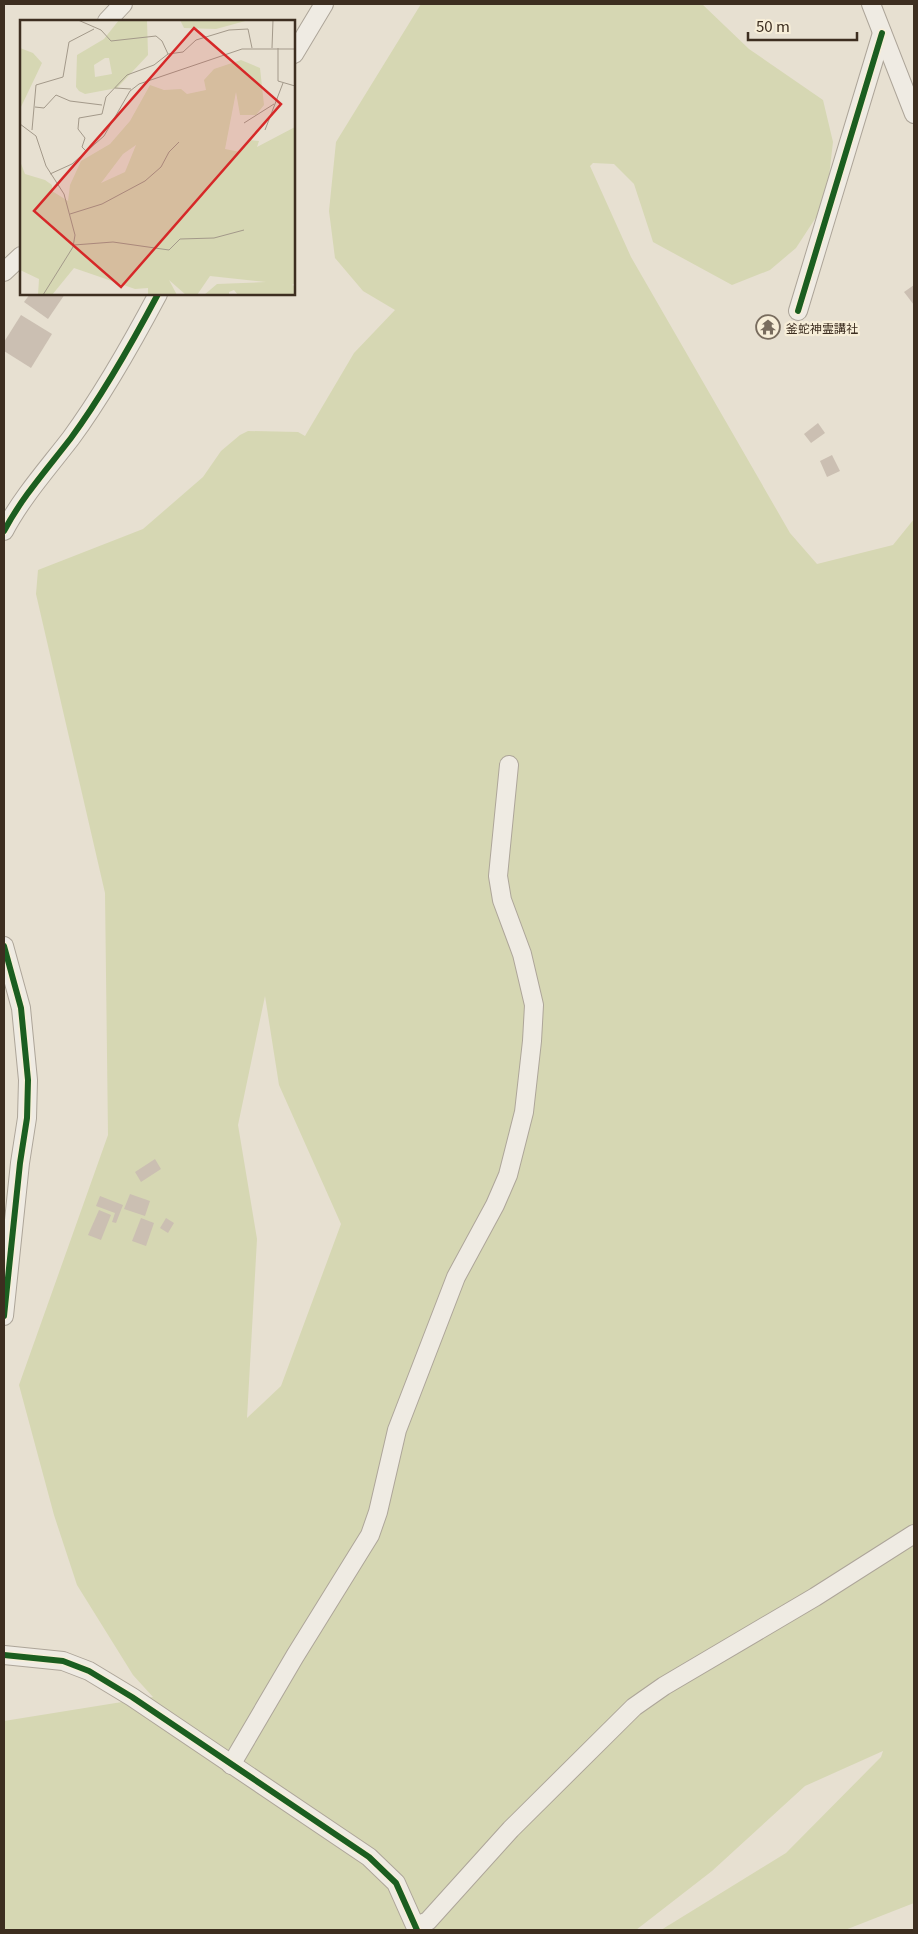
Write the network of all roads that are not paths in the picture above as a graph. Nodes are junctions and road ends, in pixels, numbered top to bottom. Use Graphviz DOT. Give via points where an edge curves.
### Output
graph roads {
  1 [pos="123,4"];
  2 [pos="324,4"];
  3 [pos="871,4"];
  4 [pos="108,20"];
  5 [pos="882,33"];
  6 [pos="295,52"];
  7 [pos="914,114"];
  8 [pos="20,257"];
  9 [pos="4,272"];
  10 [pos="157,295"];
  11 [pos="798,311"];
  12 [pos="4,531"];
  13 [pos="509,764"];
  14 [pos="4,946"];
  15 [pos="4,1306"];
  16 [pos="914,1534"];
  17 [pos="4,1655"];
  18 [pos="231,1765"];
  19 [pos="417,1928"];
  1 -- 4 [label="street"];
  2 -- 6 [label="street"];
  3 -- 5 [label="street"];
  5 -- 7 [label="street"];
  5 -- 11 [label="street"];
  8 -- 9 [label="street"];
  10 -- 12 [label="street" via="102,390"];
  13 -- 18 [label="street" via="498,876 502,900 522,954 534,1006 524,1112 508,1175 456,1278 397,1430 370,1535"];
  14 -- 15 [label="street" via="21,1008 28,1080 27,1118"];
  16 -- 19 [label="street" via="634,1707 510,1829 428,1920"];
  17 -- 18 [label="street" via="76,1664 132,1697"];
  18 -- 19 [label="street" via="368,1857 396,1884"];
}
